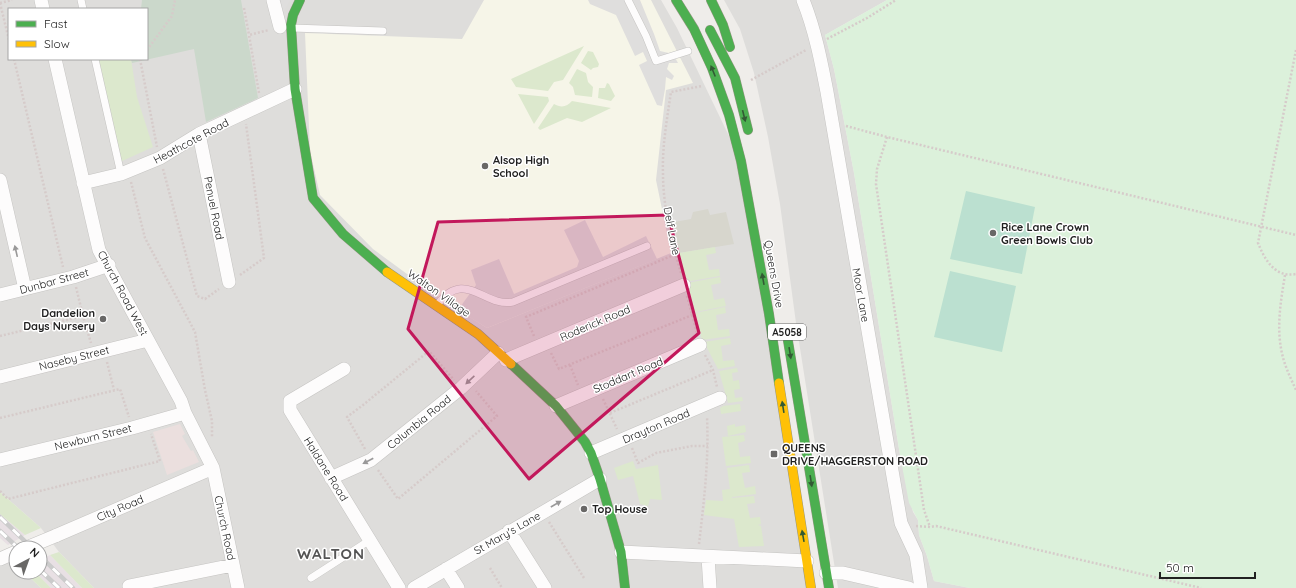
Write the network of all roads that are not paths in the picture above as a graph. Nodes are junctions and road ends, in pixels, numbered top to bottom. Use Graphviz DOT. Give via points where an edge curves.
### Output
graph roads {
  1 [pos="272,0"];
  2 [pos="300,0"];
  3 [pos="628,0"];
  4 [pos="676,0"];
  5 [pos="711,0"];
  6 [pos="803,0"];
  7 [pos="704,20"];
  8 [pos="286,28"];
  9 [pos="383,31"];
  10 [pos="688,51"];
  11 [pos="54,60"];
  12 [pos="95,60"];
  13 [pos="735,78"];
  14 [pos="295,89"];
  15 [pos="721,120"];
  16 [pos="199,134"];
  17 [pos="750,141"];
  18 [pos="741,161"];
  19 [pos="125,173"];
  20 [pos="0,180"];
  21 [pos="83,183"];
  22 [pos="647,246"];
  23 [pos="109,266"];
  24 [pos="229,282"];
  25 [pos="684,286"];
  26 [pos="25,289"];
  27 [pos="0,295"];
  28 [pos="437,305"];
  29 [pos="786,330"];
  30 [pos="148,340"];
  31 [pos="700,345"];
  32 [pos="502,356"];
  33 [pos="344,369"];
  34 [pos="0,377"];
  35 [pos="720,398"];
  36 [pos="556,406"];
  37 [pos="185,413"];
  38 [pos="591,453"];
  39 [pos="0,460"];
  40 [pos="213,468"];
  41 [pos="331,478"];
  42 [pos="600,479"];
  43 [pos="509,531"];
  44 [pos="45,540"];
  45 [pos="370,540"];
  46 [pos="622,552"];
  47 [pos="703,557"];
  48 [pos="807,561"];
  49 [pos="233,565"];
  50 [pos="446,569"];
  51 [pos="826,573"];
  52 [pos="311,578"];
  53 [pos="129,586"];
  54 [pos="238,588"];
  55 [pos="399,588"];
  56 [pos="414,588"];
  57 [pos="458,588"];
  58 [pos="545,588"];
  59 [pos="625,588"];
  60 [pos="710,588"];
  61 [pos="812,588"];
  62 [pos="829,588"];
  63 [pos="909,588"];
  64 [pos="921,588"];
  1 -- 8 [label="street"];
  2 -- 8 [label="main road, Walton Village"];
  3 -- 10 [label="lane" via="656,61"];
  18 -- 4 [label="main road, Queens Drive / A5058, one-way" via="729,115 712,68 694,29"];
  5 -- 13 [label="main road" via="731,50"];
  6 -- 64 [label="street, Moor Lane" via="817,44 827,92 901,523 916,555"];
  7 -- 13 [label="main road"];
  8 -- 9 [label="lane"];
  8 -- 14 [label="main road, Walton Village"];
  11 -- 21 [label="street, Church Road West"];
  12 -- 19 [label="lane"];
  13 -- 17 [label="main road, one-way"];
  14 -- 16 [label="street, Heathcote Road"];
  14 -- 28 [label="main road, Walton Village" via="313,198 343,234 388,273"];
  15 -- 18 [label="main road"];
  16 -- 19 [label="street, Heathcote Road" via="160,158"];
  16 -- 24 [label="street, Penuel Road"];
  48 -- 18 [label="main road, Queens Drive / A5058, one-way" via="769,314"];
  19 -- 21 [label="street, Heathcote Road"];
  26 -- 20 [label="street, one-way"];
  21 -- 23 [label="street, Church Road West" via="99,250"];
  22 -- 28 [label="lane" via="513,302 500,302 461,288 446,295"];
  23 -- 26 [label="street, Dunbar Street"];
  23 -- 30 [label="street, Church Road West"];
  25 -- 32 [label="street, Roderick Road" via="542,345"];
  26 -- 27 [label="street, Dunbar Street"];
  28 -- 32 [label="main road, Walton Village" via="478,334"];
  29 -- 51 [label="main road, A5058, one-way"];
  30 -- 34 [label="street, Naseby Street"];
  30 -- 37 [label="street, Church Road West"];
  31 -- 36 [label="street, Stoddart Road"];
  32 -- 36 [label="main road, Walton Village"];
  32 -- 41 [label="street, Columbia Road, one-way" via="371,460"];
  33 -- 41 [label="street, Haldane Road" via="290,401 290,410"];
  35 -- 38 [label="street, Drayton Road"];
  36 -- 38 [label="main road, Walton Village"];
  37 -- 39 [label="street, Newburn Street"];
  37 -- 40 [label="street, Church Road West"];
  38 -- 42 [label="main road, Walton Village"];
  40 -- 44 [label="street, City Road, bridge"];
  40 -- 49 [label="street, Church Road"];
  41 -- 45 [label="street, Haldane Road"];
  43 -- 42 [label="street, St Mary's Lane, one-way"];
  42 -- 46 [label="main road, Walton Village"];
  43 -- 50 [label="street, St Mary's Lane"];
  43 -- 58 [label="street"];
  45 -- 52 [label="lane"];
  45 -- 55 [label="street, Haldane Road"];
  46 -- 47 [label="street"];
  46 -- 59 [label="main road, Walton Village"];
  47 -- 48 [label="street"];
  47 -- 60 [label="street"];
  48 -- 61 [label="main road, Queens Drive / A5058"];
  49 -- 53 [label="street"];
  49 -- 54 [label="street, Church Road"];
  50 -- 56 [label="street, St Mary's Lane"];
  50 -- 57 [label="street"];
  51 -- 62 [label="main road, A5058"];
  51 -- 63 [label="street" via="843,573"];
}
